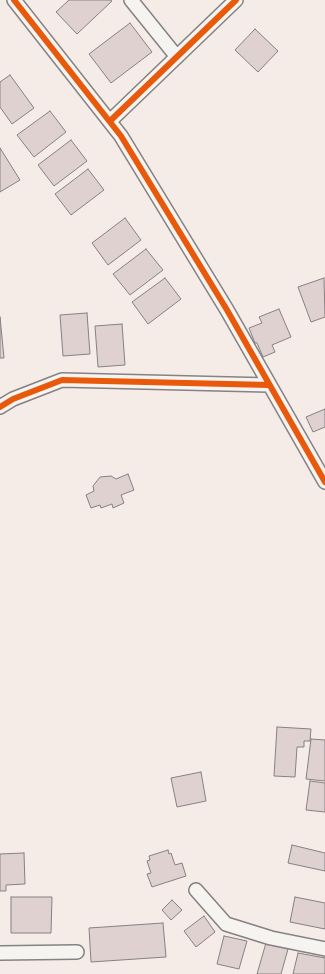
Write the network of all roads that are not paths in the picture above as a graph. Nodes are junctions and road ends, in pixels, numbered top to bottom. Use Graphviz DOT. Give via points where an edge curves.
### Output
graph roads {
  1 [pos="14,0"];
  2 [pos="131,0"];
  3 [pos="236,0"];
  4 [pos="177,57"];
  5 [pos="110,121"];
  6 [pos="269,385"];
  7 [pos="0,407"];
  8 [pos="325,482"];
  9 [pos="196,890"];
  10 [pos="325,949"];
  11 [pos="77,952"];
  12 [pos="0,953"];
  1 -- 5 [label="street"];
  2 -- 4 [label="street"];
  3 -- 4 [label="street"];
  4 -- 5 [label="street"];
  5 -- 6 [label="street" via="227,310"];
  6 -- 7 [label="street" via="62,380 13,399"];
  6 -- 8 [label="street"];
  9 -- 10 [label="street" via="226,924 271,938"];
  11 -- 12 [label="street"];
}
